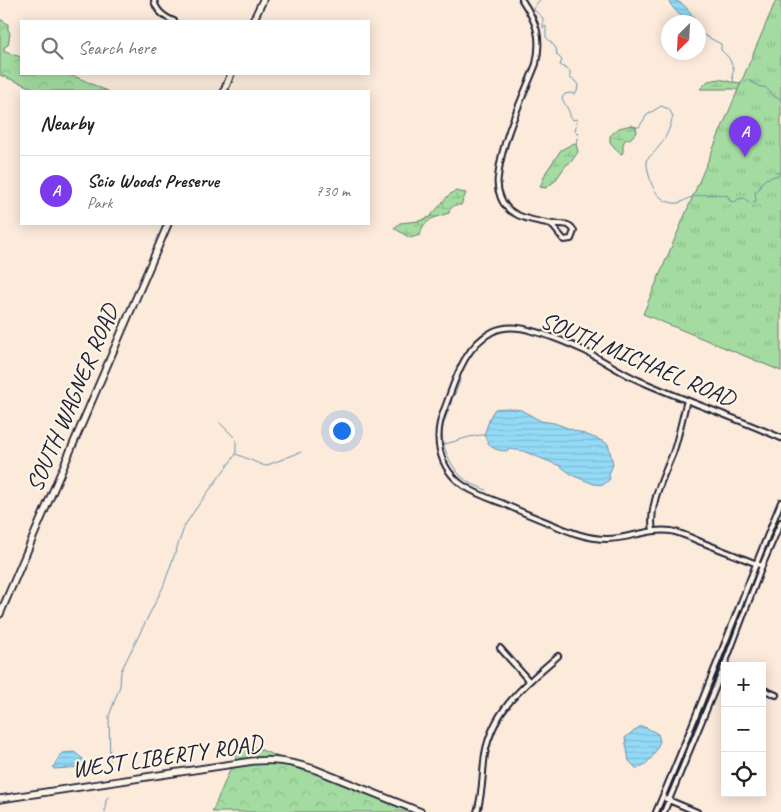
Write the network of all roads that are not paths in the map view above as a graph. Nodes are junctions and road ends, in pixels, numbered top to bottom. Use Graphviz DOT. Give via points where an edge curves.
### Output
graph roads {
  1 [pos="154,0"];
  2 [pos="262,0"];
  3 [pos="522,0"];
  4 [pos="172,20"];
  5 [pos="253,20"];
  6 [pos="231,75"];
  7 [pos="224,90"];
  8 [pos="552,224"];
  9 [pos="168,225"];
  10 [pos="686,400"];
  11 [pos="780,437"];
  12 [pos="781,502"];
  13 [pos="781,522"];
  14 [pos="653,531"];
  15 [pos="769,532"];
  16 [pos="776,534"];
  17 [pos="781,537"];
  18 [pos="756,564"];
  19 [pos="762,566"];
  20 [pos="0,614"];
  21 [pos="500,648"];
  22 [pos="558,656"];
  23 [pos="727,662"];
  24 [pos="716,669"];
  25 [pos="721,671"];
  26 [pos="721,677"];
  27 [pos="529,681"];
  28 [pos="766,691"];
  29 [pos="776,695"];
  30 [pos="0,798"];
  31 [pos="662,798"];
  32 [pos="669,800"];
  33 [pos="421,812"];
  34 [pos="477,812"];
  35 [pos="656,812"];
  36 [pos="664,812"];
  37 [pos="698,812"];
  1 -- 4 [label="street" via="163,15"];
  2 -- 5 [label="main road"];
  3 -- 8 [label="street" via="537,30 538,54 504,148 498,189 506,206 514,213"];
  6 -- 7 [label="main road"];
  8 -- 8 [label="street" via="564,240 573,236 574,231 569,225"];
  9 -- 20 [label="main road, SOUTH WAGNER ROAD"];
  10 -- 11 [label="street, SOUTH MICHAEL ROAD"];
  10 -- 14 [label="street" via="675,445 659,489 652,520"];
  10 -- 14 [label="street, SOUTH MICHAEL ROAD" via="636,379 577,348 532,331 506,328 492,332 471,349 442,415 438,434 441,456 449,472 472,490 587,537 619,539"];
  12 -- 15 [label="street"];
  13 -- 16 [label="street"];
  14 -- 18 [label="street, SOUTH MICHAEL ROAD" via="672,531"];
  15 -- 16 [label="street"];
  15 -- 18 [label="street"];
  16 -- 17 [label="street"];
  16 -- 19 [label="street"];
  18 -- 19 [label="street, SOUTH MICHAEL ROAD"];
  18 -- 24 [label="street"];
  19 -- 23 [label="street"];
  21 -- 27 [label="street"];
  22 -- 27 [label="street"];
  24 -- 25 [label="street"];
  24 -- 31 [label="street"];
  26 -- 32 [label="street"];
  27 -- 34 [label="street" via="510,700 493,730 485,754"];
  28 -- 29 [label="street"];
  30 -- 33 [label="main road, WEST LIBERTY ROAD" via="272,760 314,769"];
  31 -- 32 [label="street"];
  31 -- 35 [label="street"];
  32 -- 36 [label="street"];
  32 -- 37 [label="street"];
}
